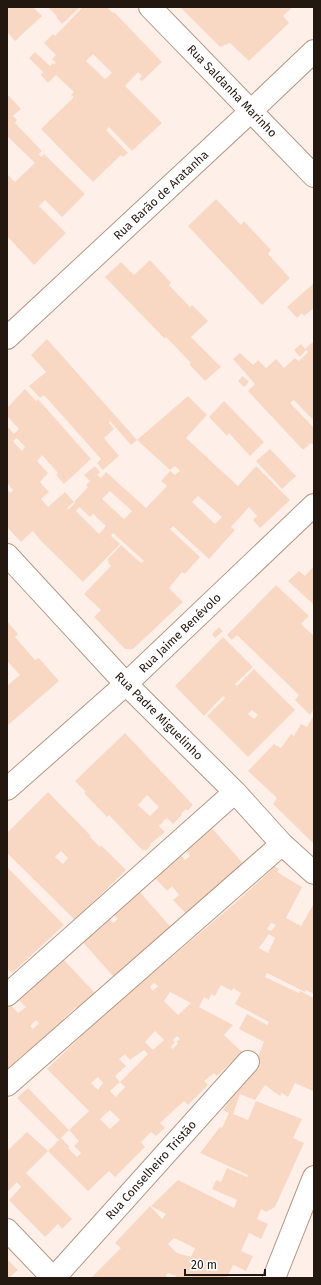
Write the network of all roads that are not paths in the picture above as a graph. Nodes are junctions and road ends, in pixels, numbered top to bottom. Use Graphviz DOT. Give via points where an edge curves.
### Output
graph roads {
  1 [pos="150,7"];
  2 [pos="314,51"];
  3 [pos="251,111"];
  4 [pos="314,176"];
  5 [pos="7,338"];
  6 [pos="314,505"];
  7 [pos="7,555"];
  8 [pos="126,684"];
  9 [pos="7,789"];
  10 [pos="234,792"];
  11 [pos="282,844"];
  12 [pos="314,873"];
  13 [pos="7,995"];
  14 [pos="248,1062"];
  15 [pos="7,1086"];
  16 [pos="314,1178"];
  17 [pos="7,1230"];
  18 [pos="53,1278"];
  19 [pos="274,1278"];
  1 -- 3 [label="street, Rua Saldanha Marinho"];
  2 -- 3 [label="street, Rua Barão de Aratanha"];
  3 -- 4 [label="street, Rua Saldanha Marinho"];
  3 -- 5 [label="street, Rua Barão de Aratanha"];
  6 -- 8 [label="street, Rua Jaime Benévolo"];
  7 -- 8 [label="street, Rua Padre Miguelinho"];
  8 -- 9 [label="street, Rua Jaime Benévolo"];
  8 -- 10 [label="street, Rua Padre Miguelinho"];
  10 -- 11 [label="street, Rua Padre Miguelinho"];
  10 -- 13 [label="street"];
  11 -- 12 [label="street, Rua Padre Miguelinho"];
  11 -- 15 [label="street"];
  14 -- 18 [label="street, Rua Conselheiro Tristão"];
  16 -- 19 [label="street"];
  17 -- 18 [label="street"];
}
